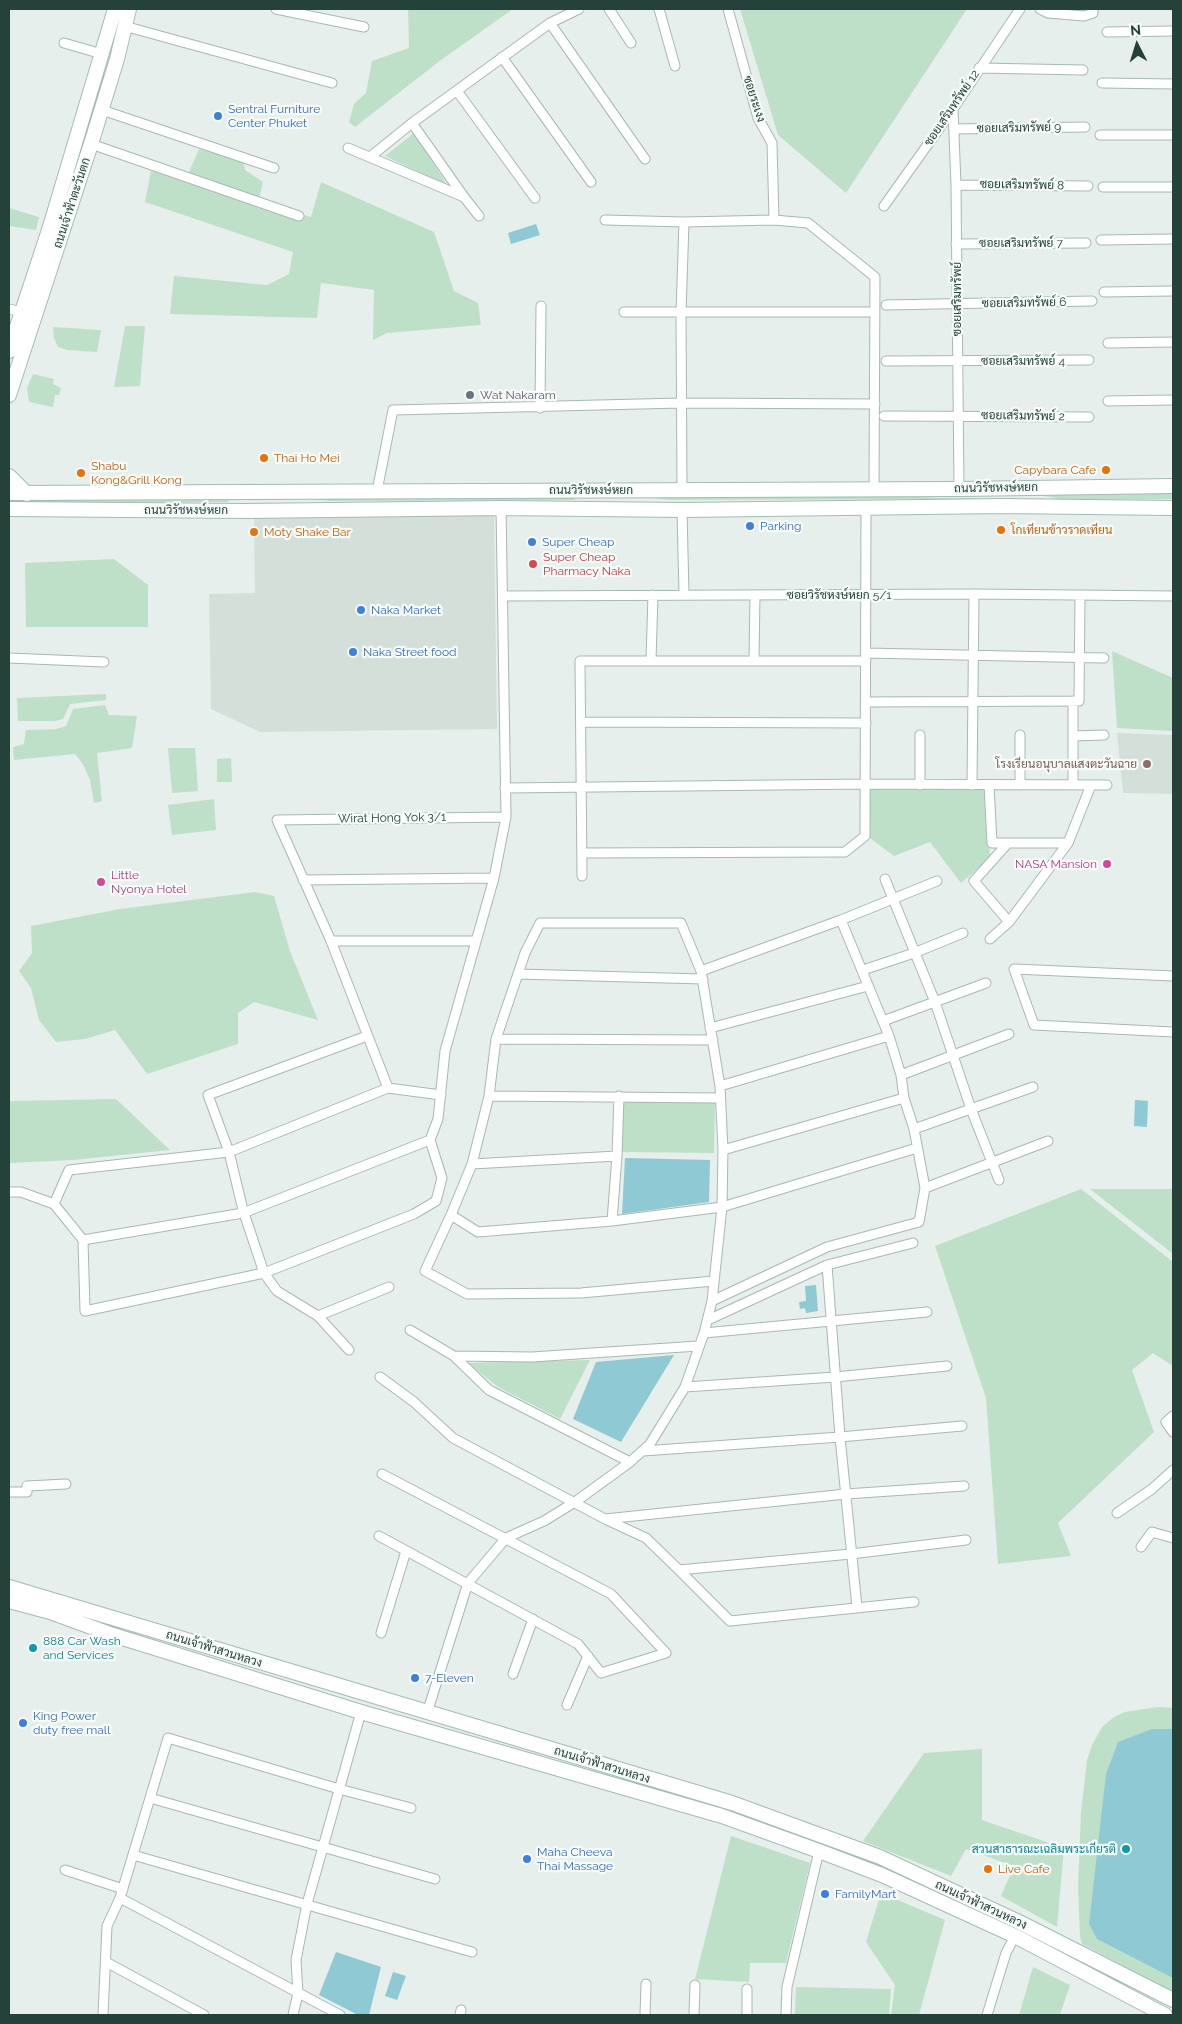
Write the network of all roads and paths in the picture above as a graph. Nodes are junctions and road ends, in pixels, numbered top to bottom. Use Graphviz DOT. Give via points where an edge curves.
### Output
graph roads {
  1 [pos="115,9"];
  2 [pos="129,9"];
  3 [pos="276,9"];
  4 [pos="579,9"];
  5 [pos="609,9"];
  6 [pos="659,9"];
  7 [pos="728,9"];
  8 [pos="1020,9"];
  9 [pos="1040,9"];
  10 [pos="1093,9"];
  11 [pos="550,23"];
  12 [pos="124,26"];
  13 [pos="364,27"];
  14 [pos="1173,31"];
  15 [pos="1107,32"];
  16 [pos="64,43"];
  17 [pos="631,43"];
  18 [pos="102,54"];
  19 [pos="502,57"];
  20 [pos="675,66"];
  21 [pos="979,68"];
  22 [pos="1082,70"];
  23 [pos="332,83"];
  24 [pos="1102,83"];
  25 [pos="1173,84"];
  26 [pos="457,90"];
  27 [pos="953,109"];
  28 [pos="102,110"];
  29 [pos="412,123"];
  30 [pos="1085,127"];
  31 [pos="954,129"];
  32 [pos="1100,135"];
  33 [pos="1173,135"];
  34 [pos="91,144"];
  35 [pos="348,148"];
  36 [pos="370,157"];
  37 [pos="645,159"];
  38 [pos="274,168"];
  39 [pos="591,182"];
  40 [pos="956,185"];
  41 [pos="1088,186"];
  42 [pos="1103,187"];
  43 [pos="1173,187"];
  44 [pos="464,198"];
  45 [pos="535,198"];
  46 [pos="884,206"];
  47 [pos="299,216"];
  48 [pos="480,216"];
  49 [pos="605,220"];
  50 [pos="774,220"];
  51 [pos="684,222"];
  52 [pos="1173,239"];
  53 [pos="1101,240"];
  54 [pos="1086,243"];
  55 [pos="956,244"];
  56 [pos="1173,291"];
  57 [pos="1104,292"];
  58 [pos="1092,301"];
  59 [pos="956,304"];
  60 [pos="886,305"];
  61 [pos="541,306"];
  62 [pos="15,310"];
  63 [pos="624,312"];
  64 [pos="875,312"];
  65 [pos="680,313"];
  66 [pos="1173,342"];
  67 [pos="1108,343"];
  68 [pos="9,351"];
  69 [pos="1089,360"];
  70 [pos="886,361"];
  71 [pos="957,361"];
  72 [pos="9,395"];
  73 [pos="1173,400"];
  74 [pos="1108,401"];
  75 [pos="681,403"];
  76 [pos="875,404"];
  77 [pos="540,408"];
  78 [pos="958,415"];
  79 [pos="884,416"];
  80 [pos="1089,417"];
  81 [pos="9,476"];
  82 [pos="1173,486"];
  83 [pos="1002,488"];
  84 [pos="959,489"];
  85 [pos="584,490"];
  86 [pos="682,490"];
  87 [pos="874,490"];
  88 [pos="377,491"];
  89 [pos="244,492"];
  90 [pos="9,493"];
  91 [pos="27,494"];
  92 [pos="1003,506"];
  93 [pos="501,508"];
  94 [pos="584,508"];
  95 [pos="866,508"];
  96 [pos="1173,508"];
  97 [pos="9,509"];
  98 [pos="245,510"];
  99 [pos="682,510"];
  100 [pos="974,594"];
  101 [pos="684,595"];
  102 [pos="755,595"];
  103 [pos="866,595"];
  104 [pos="504,596"];
  105 [pos="653,596"];
  106 [pos="1080,596"];
  107 [pos="1173,596"];
  108 [pos="973,655"];
  109 [pos="866,657"];
  110 [pos="1080,657"];
  111 [pos="9,658"];
  112 [pos="1104,658"];
  113 [pos="651,660"];
  114 [pos="754,660"];
  115 [pos="104,662"];
  116 [pos="973,701"];
  117 [pos="866,702"];
  118 [pos="1073,702"];
  119 [pos="582,722"];
  120 [pos="866,723"];
  121 [pos="920,735"];
  122 [pos="1020,735"];
  123 [pos="1104,735"];
  124 [pos="1073,736"];
  125 [pos="865,784"];
  126 [pos="920,784"];
  127 [pos="972,785"];
  128 [pos="989,785"];
  129 [pos="1020,785"];
  130 [pos="1073,785"];
  131 [pos="1092,785"];
  132 [pos="1107,785"];
  133 [pos="505,788"];
  134 [pos="582,788"];
  135 [pos="506,817"];
  136 [pos="1008,843"];
  137 [pos="1068,843"];
  138 [pos="582,853"];
  139 [pos="582,876"];
  140 [pos="494,878"];
  141 [pos="885,879"];
  142 [pos="303,880"];
  143 [pos="937,881"];
  144 [pos="895,899"];
  145 [pos="841,920"];
  146 [pos="1009,922"];
  147 [pos="963,932"];
  148 [pos="990,939"];
  149 [pos="331,941"];
  150 [pos="475,941"];
  151 [pos="914,953"];
  152 [pos="863,970"];
  153 [pos="518,974"];
  154 [pos="702,975"];
  155 [pos="1173,976"];
  156 [pos="986,982"];
  157 [pos="868,986"];
  158 [pos="935,1002"];
  159 [pos="884,1021"];
  160 [pos="710,1028"];
  161 [pos="1173,1032"];
  162 [pos="1009,1034"];
  163 [pos="367,1036"];
  164 [pos="889,1036"];
  165 [pos="496,1039"];
  166 [pos="712,1040"];
  167 [pos="952,1056"];
  168 [pos="900,1075"];
  169 [pos="720,1086"];
  170 [pos="1033,1087"];
  171 [pos="388,1088"];
  172 [pos="441,1095"];
  173 [pos="489,1096"];
  174 [pos="619,1096"];
  175 [pos="720,1098"];
  176 [pos="904,1098"];
  177 [pos="971,1109"];
  178 [pos="914,1129"];
  179 [pos="430,1140"];
  180 [pos="1048,1141"];
  181 [pos="917,1148"];
  182 [pos="723,1150"];
  183 [pos="229,1152"];
  184 [pos="617,1156"];
  185 [pos="994,1162"];
  186 [pos="472,1164"];
  187 [pos="999,1180"];
  188 [pos="925,1188"];
  189 [pos="9,1192"];
  190 [pos="54,1204"];
  191 [pos="722,1207"];
  192 [pos="243,1213"];
  193 [pos="451,1215"];
  194 [pos="612,1221"];
  195 [pos="83,1240"];
  196 [pos="914,1243"];
  197 [pos="827,1265"];
  198 [pos="264,1273"];
  199 [pos="714,1281"];
  200 [pos="389,1287"];
  201 [pos="712,1301"];
  202 [pos="927,1312"];
  203 [pos="318,1316"];
  204 [pos="708,1320"];
  205 [pos="831,1320"];
  206 [pos="410,1330"];
  207 [pos="704,1333"];
  208 [pos="698,1346"];
  209 [pos="349,1350"];
  210 [pos="454,1356"];
  211 [pos="947,1366"];
  212 [pos="380,1377"];
  213 [pos="835,1377"];
  214 [pos="685,1387"];
  215 [pos="1173,1416"];
  216 [pos="962,1426"];
  217 [pos="1173,1432"];
  218 [pos="840,1437"];
  219 [pos="643,1451"];
  220 [pos="630,1462"];
  221 [pos="1173,1470"];
  222 [pos="382,1474"];
  223 [pos="66,1484"];
  224 [pos="964,1486"];
  225 [pos="9,1492"];
  226 [pos="846,1494"];
  227 [pos="575,1502"];
  228 [pos="1117,1513"];
  229 [pos="605,1519"];
  230 [pos="379,1536"];
  231 [pos="506,1538"];
  232 [pos="1173,1538"];
  233 [pos="966,1540"];
  234 [pos="1141,1547"];
  235 [pos="406,1550"];
  236 [pos="851,1554"];
  237 [pos="680,1570"];
  238 [pos="468,1583"];
  239 [pos="9,1587"];
  240 [pos="9,1601"];
  241 [pos="914,1602"];
  242 [pos="856,1607"];
  243 [pos="532,1619"];
  244 [pos="381,1632"];
  245 [pos="588,1656"];
  246 [pos="513,1674"];
  247 [pos="567,1705"];
  248 [pos="361,1712"];
  249 [pos="427,1713"];
  250 [pos="535,1745"];
  251 [pos="530,1761"];
  252 [pos="339,1789"];
  253 [pos="150,1798"];
  254 [pos="411,1808"];
  255 [pos="323,1847"];
  256 [pos="819,1851"];
  257 [pos="133,1855"];
  258 [pos="65,1870"];
  259 [pos="435,1879"];
  260 [pos="123,1889"];
  261 [pos="120,1898"];
  262 [pos="307,1904"];
  263 [pos="1015,1936"];
  264 [pos="472,1952"];
  265 [pos="106,1962"];
  266 [pos="646,1984"];
  267 [pos="695,1985"];
  268 [pos="747,1989"];
  269 [pos="298,1993"];
  270 [pos="1173,2000"];
  271 [pos="102,2015"];
  272 [pos="204,2015"];
  273 [pos="293,2015"];
  274 [pos="340,2015"];
  275 [pos="645,2015"];
  276 [pos="694,2015"];
  277 [pos="747,2015"];
  278 [pos="786,2015"];
  279 [pos="987,2015"];
  280 [pos="1165,2015"];
  1 -- 18 [label="main road, ถนนเจ้าฟ้าตะวันตก"];
  2 -- 12 [label="main road, ถนนเจ้าฟ้าตะวันตก"];
  3 -- 13 [label="street"];
  4 -- 11 [label="street"];
  5 -- 17 [label="street"];
  6 -- 20 [label="street"];
  7 -- 50 [label="street, ซอยระเงง" via="758,118 772,143"];
  8 -- 21 [label="street, ซอยเสริมทรัพย์ 12"];
  9 -- 10 [label="street" via="1048,13 1084,16 1093,13"];
  11 -- 19 [label="street"];
  11 -- 37 [label="street"];
  12 -- 23 [label="street"];
  12 -- 28 [label="main road, ถนนเจ้าฟ้าตะวันตก"];
  14 -- 15 [label="street"];
  16 -- 18 [label="street"];
  18 -- 62 [label="main road, ถนนเจ้าฟ้าตะวันตก" via="49,230"];
  19 -- 26 [label="street"];
  19 -- 39 [label="street"];
  21 -- 22 [label="street"];
  21 -- 27 [label="street, ซอยเสริมทรัพย์ 12"];
  24 -- 25 [label="street"];
  26 -- 29 [label="street"];
  26 -- 45 [label="street"];
  27 -- 31 [label="street, ซอยเสริมทรัพย์"];
  27 -- 46 [label="street, ซอยเสริมทรัพย์ 12"];
  28 -- 34 [label="main road, ถนนเจ้าฟ้าตะวันตก"];
  28 -- 38 [label="street"];
  29 -- 36 [label="street"];
  29 -- 44 [label="street"];
  30 -- 31 [label="street, ซอยเสริมทรัพย์ 9"];
  31 -- 40 [label="street, ซอยเสริมทรัพย์"];
  32 -- 33 [label="street"];
  34 -- 47 [label="street"];
  34 -- 72 [label="main road, ถนนเจ้าฟ้าตะวันตก"];
  35 -- 36 [label="street"];
  36 -- 44 [label="street"];
  40 -- 41 [label="street, ซอยเสริมทรัพย์ 8"];
  40 -- 55 [label="street, ซอยเสริมทรัพย์"];
  42 -- 43 [label="street"];
  44 -- 48 [label="street"];
  49 -- 51 [label="street"];
  50 -- 51 [label="street"];
  50 -- 64 [label="street" via="808,223 875,277"];
  51 -- 65 [label="street"];
  52 -- 53 [label="street"];
  54 -- 55 [label="street, ซอยเสริมทรัพย์ 7"];
  55 -- 59 [label="street, ซอยเสริมทรัพย์"];
  56 -- 57 [label="street"];
  58 -- 59 [label="street, ซอยเสริมทรัพย์ 6"];
  59 -- 60 [label="street, ซอยเสริมทรัพย์ 6"];
  59 -- 71 [label="street, ซอยเสริมทรัพย์"];
  61 -- 77 [label="street"];
  62 -- 68 [label="main road, ถนนเจ้าฟ้าตะวันตก"];
  63 -- 65 [label="street"];
  64 -- 65 [label="street"];
  64 -- 76 [label="street"];
  65 -- 75 [label="street"];
  66 -- 67 [label="street"];
  69 -- 71 [label="street, ซอยเสริมทรัพย์ 4"];
  70 -- 71 [label="street, ซอยเสริมทรัพย์ 4"];
  71 -- 78 [label="street, ซอยเสริมทรัพย์"];
  73 -- 74 [label="street"];
  75 -- 76 [label="street"];
  75 -- 77 [label="street"];
  75 -- 86 [label="street"];
  76 -- 87 [label="street"];
  77 -- 88 [label="street" via="393,410"];
  78 -- 79 [label="street, ซอยเสริมทรัพย์ 2"];
  78 -- 80 [label="street, ซอยเสริมทรัพย์ 2"];
  78 -- 84 [label="street, ซอยเสริมทรัพย์"];
  81 -- 91 [label="main road"];
  82 -- 83 [label="main road, ถนนวิรัชหงษ์หยก"];
  83 -- 84 [label="main road, ถนนวิรัชหงษ์หยก"];
  83 -- 92 [label="main road"];
  84 -- 87 [label="main road, ถนนวิรัชหงษ์หยก"];
  85 -- 86 [label="main road, ถนนวิรัชหงษ์หยก"];
  85 -- 88 [label="main road, ถนนวิรัชหงษ์หยก"];
  85 -- 94 [label="main road"];
  86 -- 87 [label="main road, ถนนวิรัชหงษ์หยก"];
  88 -- 89 [label="main road, ถนนวิรัชหงษ์หยก"];
  89 -- 91 [label="main road, ถนนวิรัชหงษ์หยก"];
  89 -- 98 [label="main road"];
  90 -- 91 [label="main road, ถนนวิรัชหงษ์หยก"];
  92 -- 95 [label="main road, ถนนวิรัชหงษ์หยก"];
  92 -- 96 [label="main road, ถนนวิรัชหงษ์หยก"];
  93 -- 94 [label="main road, ถนนวิรัชหงษ์หยก"];
  93 -- 98 [label="main road, ถนนวิรัชหงษ์หยก"];
  93 -- 104 [label="street"];
  94 -- 99 [label="main road, ถนนวิรัชหงษ์หยก"];
  95 -- 99 [label="main road, ถนนวิรัชหงษ์หยก"];
  95 -- 103 [label="street"];
  97 -- 98 [label="main road, ถนนวิรัชหงษ์หยก"];
  99 -- 101 [label="street"];
  100 -- 103 [label="street, ซอยวิรัชหงษ์หยก 5/1"];
  100 -- 106 [label="street, ซอยวิรัชหงษ์หยก 5/1"];
  100 -- 108 [label="street"];
  101 -- 102 [label="street, ซอยวิรัชหงษ์หยก 5/1"];
  101 -- 105 [label="street, ซอยวิรัชหงษ์หยก 5/1"];
  102 -- 103 [label="street, ซอยวิรัชหงษ์หยก 5/1"];
  102 -- 114 [label="street"];
  103 -- 109 [label="street"];
  104 -- 105 [label="street, ซอยวิรัชหงษ์หยก 5/1"];
  104 -- 133 [label="street"];
  105 -- 113 [label="street"];
  106 -- 107 [label="street, ซอยวิรัชหงษ์หยก 5/1"];
  106 -- 110 [label="street"];
  108 -- 109 [label="street"];
  108 -- 110 [label="street"];
  108 -- 116 [label="street"];
  109 -- 114 [label="street"];
  109 -- 117 [label="street"];
  110 -- 112 [label="street"];
  110 -- 118 [label="street" via="1078,701"];
  111 -- 115 [label="street"];
  113 -- 114 [label="street"];
  113 -- 119 [label="street" via="580,661"];
  116 -- 117 [label="street"];
  116 -- 118 [label="street"];
  116 -- 127 [label="street"];
  117 -- 120 [label="street"];
  118 -- 124 [label="street"];
  119 -- 120 [label="street"];
  119 -- 134 [label="street"];
  120 -- 125 [label="street"];
  121 -- 126 [label="street"];
  122 -- 129 [label="street"];
  123 -- 124 [label="street"];
  124 -- 130 [label="street"];
  125 -- 126 [label="street"];
  125 -- 134 [label="street"];
  125 -- 138 [label="street" via="865,836 845,852"];
  126 -- 127 [label="street"];
  127 -- 128 [label="street"];
  128 -- 129 [label="street"];
  128 -- 136 [label="street" via="992,844"];
  129 -- 130 [label="street"];
  130 -- 131 [label="street"];
  131 -- 132 [label="street"];
  131 -- 137 [label="street"];
  133 -- 134 [label="street"];
  133 -- 135 [label="street"];
  134 -- 138 [label="street"];
  135 -- 140 [label="street"];
  135 -- 142 [label="street, Wirat Hong Yok 3/1" via="277,820"];
  136 -- 137 [label="street"];
  136 -- 146 [label="street" via="974,881"];
  137 -- 146 [label="street"];
  138 -- 139 [label="street"];
  140 -- 142 [label="street"];
  140 -- 150 [label="street"];
  141 -- 144 [label="street"];
  142 -- 149 [label="street"];
  143 -- 144 [label="street"];
  144 -- 145 [label="street"];
  144 -- 151 [label="street"];
  145 -- 152 [label="street"];
  145 -- 154 [label="street"];
  146 -- 148 [label="street"];
  147 -- 151 [label="street"];
  149 -- 150 [label="street"];
  149 -- 163 [label="street"];
  150 -- 172 [label="street" via="445,1052"];
  151 -- 152 [label="street"];
  151 -- 158 [label="street"];
  152 -- 157 [label="street"];
  153 -- 154 [label="street"];
  153 -- 154 [label="street" via="540,923 681,923"];
  153 -- 165 [label="street"];
  154 -- 160 [label="street"];
  155 -- 161 [label="street" via="1014,969 1034,1025"];
  156 -- 158 [label="street"];
  157 -- 159 [label="street"];
  157 -- 160 [label="street"];
  158 -- 159 [label="street"];
  158 -- 167 [label="street"];
  159 -- 164 [label="street"];
  160 -- 166 [label="street"];
  162 -- 167 [label="street"];
  163 -- 171 [label="street"];
  163 -- 183 [label="street" via="208,1095"];
  164 -- 168 [label="street"];
  164 -- 169 [label="street"];
  165 -- 166 [label="street"];
  165 -- 173 [label="street"];
  166 -- 169 [label="street"];
  167 -- 168 [label="street"];
  167 -- 177 [label="street"];
  168 -- 176 [label="street"];
  169 -- 175 [label="street"];
  170 -- 177 [label="street"];
  171 -- 172 [label="street"];
  171 -- 183 [label="street"];
  172 -- 179 [label="street" via="438,1119"];
  173 -- 174 [label="street"];
  173 -- 186 [label="street"];
  174 -- 175 [label="street"];
  174 -- 184 [label="street"];
  175 -- 182 [label="street"];
  176 -- 178 [label="street"];
  176 -- 182 [label="street"];
  177 -- 178 [label="street"];
  177 -- 185 [label="street"];
  178 -- 181 [label="street"];
  179 -- 192 [label="street"];
  179 -- 198 [label="street" via="442,1178 436,1201 414,1214"];
  180 -- 185 [label="street"];
  181 -- 188 [label="street"];
  181 -- 191 [label="street"];
  182 -- 191 [label="street"];
  183 -- 190 [label="street" via="69,1170"];
  183 -- 192 [label="street"];
  184 -- 186 [label="street"];
  184 -- 194 [label="street"];
  185 -- 187 [label="street"];
  185 -- 188 [label="street"];
  186 -- 193 [label="street"];
  188 -- 201 [label="street" via="919,1222 827,1247"];
  189 -- 190 [label="street" via="20,1192"];
  190 -- 195 [label="street"];
  191 -- 194 [label="street"];
  191 -- 199 [label="street"];
  192 -- 195 [label="street"];
  192 -- 198 [label="street"];
  193 -- 194 [label="street" via="478,1232"];
  193 -- 199 [label="street" via="424,1271 467,1294 581,1293"];
  195 -- 198 [label="street" via="85,1311"];
  196 -- 197 [label="street"];
  197 -- 204 [label="street"];
  197 -- 205 [label="street"];
  198 -- 203 [label="street" via="277,1291"];
  199 -- 201 [label="street"];
  200 -- 203 [label="street"];
  201 -- 204 [label="street"];
  202 -- 205 [label="street"];
  203 -- 209 [label="street"];
  204 -- 207 [label="street"];
  205 -- 207 [label="street"];
  205 -- 213 [label="street"];
  206 -- 210 [label="street"];
  207 -- 208 [label="street"];
  208 -- 210 [label="street" via="532,1357"];
  208 -- 214 [label="street"];
  210 -- 220 [label="street" via="490,1390"];
  211 -- 213 [label="street"];
  212 -- 227 [label="street" via="414,1402 452,1438"];
  213 -- 214 [label="street"];
  213 -- 218 [label="street"];
  214 -- 219 [label="street"];
  215 -- 217 [label="street" via="1166,1422"];
  216 -- 218 [label="street"];
  218 -- 219 [label="street"];
  218 -- 226 [label="street"];
  219 -- 220 [label="street"];
  220 -- 227 [label="street"];
  221 -- 228 [label="street"];
  222 -- 231 [label="street"];
  223 -- 225 [label="street" via="27,1486 27,1492"];
  224 -- 226 [label="street"];
  226 -- 229 [label="street"];
  226 -- 236 [label="street"];
  227 -- 229 [label="street"];
  227 -- 231 [label="street" via="544,1521"];
  229 -- 237 [label="street" via="646,1538"];
  230 -- 235 [label="street"];
  231 -- 238 [label="street"];
  231 -- 245 [label="street" via="611,1594 666,1654 601,1673"];
  232 -- 234 [label="street" via="1152,1532"];
  233 -- 236 [label="street"];
  235 -- 238 [label="street"];
  235 -- 244 [label="street"];
  236 -- 237 [label="street"];
  236 -- 242 [label="street"];
  237 -- 242 [label="street" via="730,1621"];
  238 -- 243 [label="street"];
  238 -- 249 [label="street"];
  239 -- 249 [label="main road, ถนนเจ้าฟ้าสวนหลวง"];
  240 -- 248 [label="main road, ถนนเจ้าฟ้าสวนหลวง"];
  241 -- 242 [label="street"];
  243 -- 245 [label="street" via="578,1644"];
  243 -- 246 [label="street"];
  245 -- 247 [label="street"];
  248 -- 251 [label="main road, ถนนเจ้าฟ้าสวนหลวง"];
  248 -- 252 [label="street"];
  249 -- 250 [label="main road, ถนนเจ้าฟ้าสวนหลวง"];
  250 -- 251 [label="main road"];
  250 -- 270 [label="main road, ถนนเจ้าฟ้าสวนหลวง" via="732,1803 880,1857 1019,1922"];
  251 -- 256 [label="main road, ถนนเจ้าฟ้าสวนหลวง" via="722,1816"];
  252 -- 253 [label="street" via="168,1738"];
  252 -- 254 [label="street"];
  252 -- 255 [label="street"];
  253 -- 255 [label="street"];
  253 -- 257 [label="street"];
  255 -- 259 [label="street"];
  255 -- 262 [label="street"];
  256 -- 263 [label="main road, ถนนเจ้าฟ้าสวนหลวง" via="882,1875"];
  256 -- 278 [label="street" via="787,1987"];
  257 -- 260 [label="street"];
  257 -- 262 [label="street"];
  258 -- 260 [label="street"];
  260 -- 261 [label="street"];
  261 -- 265 [label="street" via="107,1926"];
  261 -- 269 [label="street"];
  262 -- 264 [label="street"];
  262 -- 269 [label="street" via="296,1960"];
  263 -- 279 [label="street" via="1006,1953"];
  263 -- 280 [label="main road, ถนนเจ้าฟ้าสวนหลวง"];
  265 -- 271 [label="street"];
  265 -- 272 [label="street"];
  266 -- 275 [label="street"];
  267 -- 276 [label="street"];
  268 -- 277 [label="street"];
  269 -- 273 [label="street"];
  269 -- 274 [label="street"];
}
